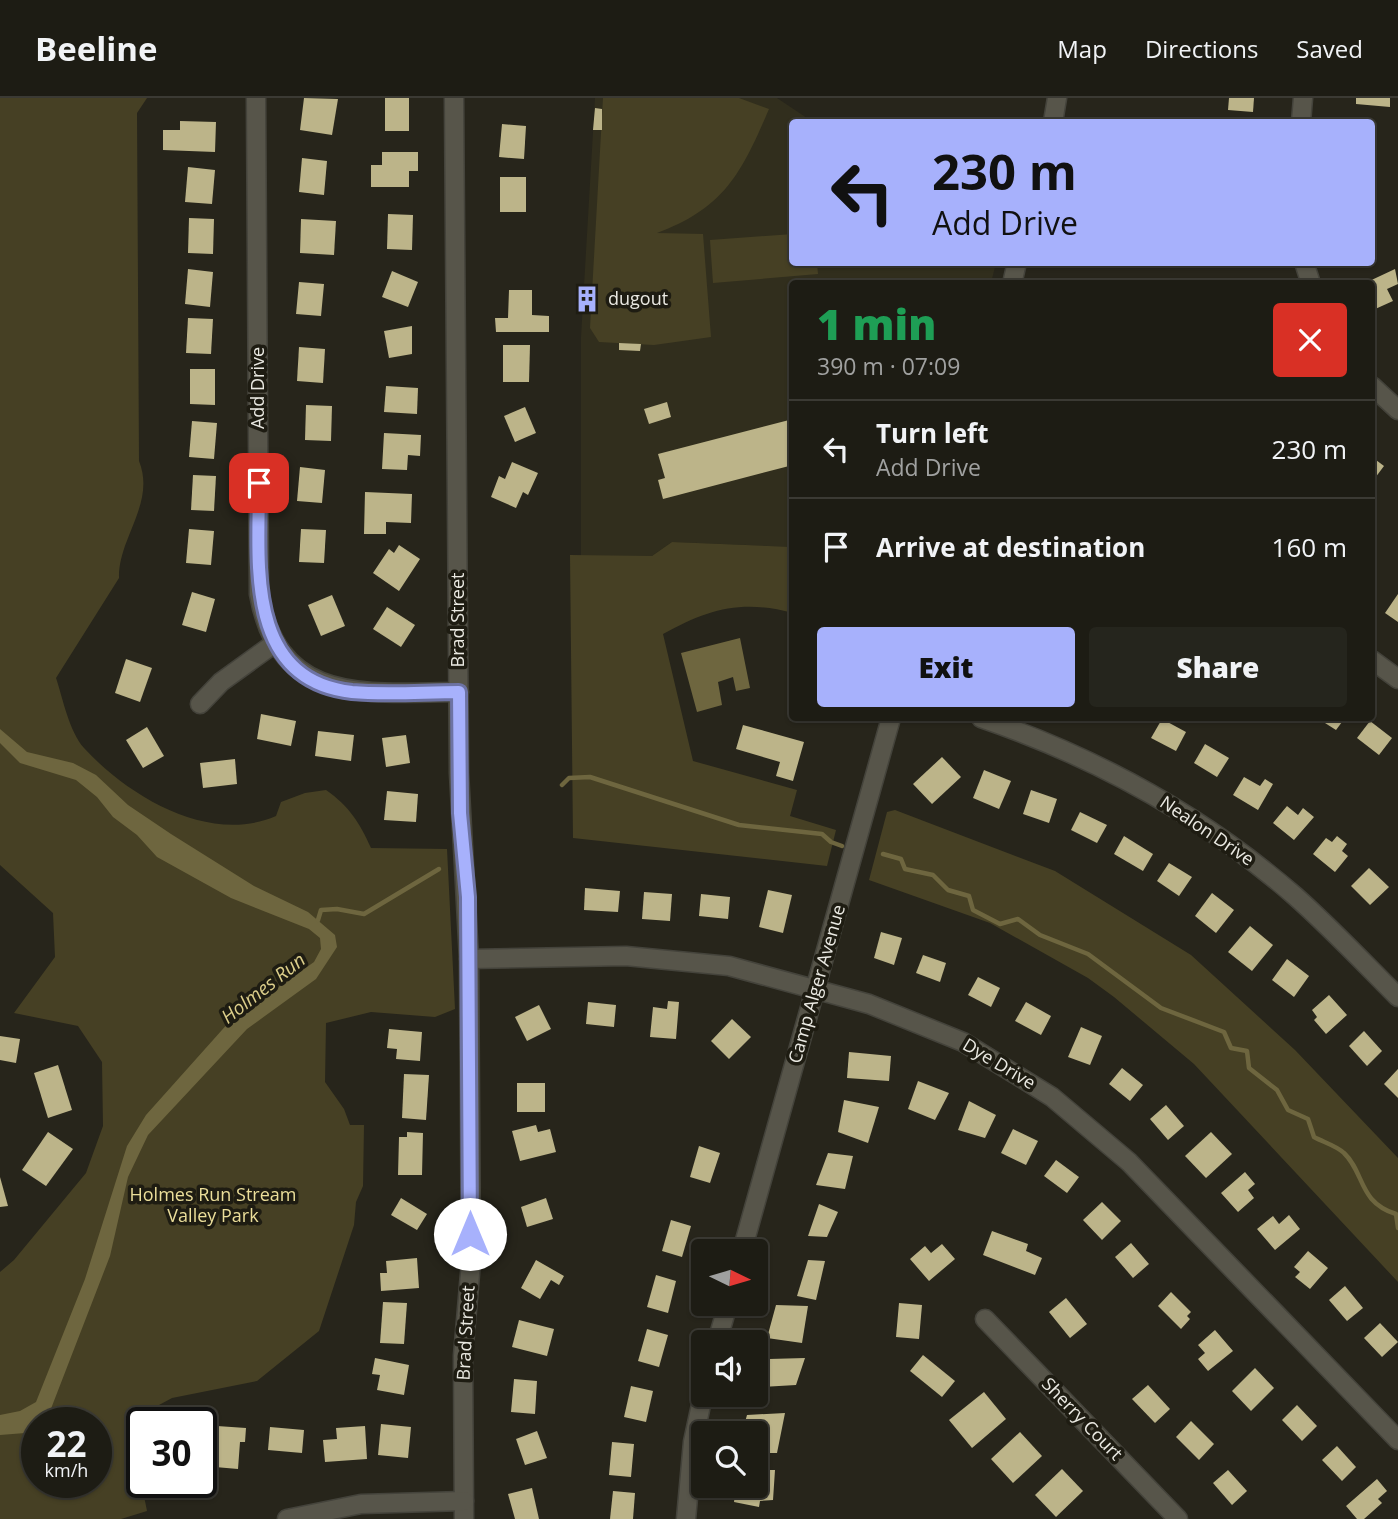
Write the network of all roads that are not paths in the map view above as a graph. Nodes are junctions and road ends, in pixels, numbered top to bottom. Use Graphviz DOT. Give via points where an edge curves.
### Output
graph roads {
  1 [pos="256,98"];
  2 [pos="454,98"];
  3 [pos="1057,98"];
  4 [pos="1303,98"];
  5 [pos="1054,119"];
  6 [pos="1301,119"];
  7 [pos="1375,389"];
  8 [pos="1398,410"];
  9 [pos="275,643"];
  10 [pos="1375,662"];
  11 [pos="1398,680"];
  12 [pos="459,692"];
  13 [pos="200,704"];
  14 [pos="890,721"];
  15 [pos="989,721"];
  16 [pos="469,959"];
  17 [pos="815,989"];
  18 [pos="1398,997"];
  19 [pos="745,1239"];
  20 [pos="985,1319"];
  21 [pos="701,1407"];
  22 [pos="1398,1440"];
  23 [pos="464,1510"];
  24 [pos="287,1519"];
  25 [pos="686,1519"];
  26 [pos="1178,1519"];
  1 -- 9 [label="street, Add Drive" via="259,594"];
  2 -- 12 [label="street, Brad Street"];
  3 -- 5 [label="street"];
  4 -- 6 [label="street"];
  7 -- 8 [label="street"];
  9 -- 12 [label="street, Add Drive" via="302,671 339,689"];
  9 -- 13 [label="street" via="221,682"];
  10 -- 11 [label="street"];
  12 -- 16 [label="street, Brad Street" via="460,813"];
  14 -- 17 [label="street, Camp Alger Avenue"];
  15 -- 18 [label="street, Nealon Drive" via="1066,750 1200,824 1294,895"];
  16 -- 17 [label="street, Dye Drive" via="672,958 729,966"];
  16 -- 23 [label="street, Brad Street" via="471,1262 463,1356"];
  17 -- 19 [label="street, Camp Alger Avenue"];
  17 -- 22 [label="street, Dye Drive" via="869,1004 963,1042 1052,1097 1129,1162"];
  20 -- 26 [label="street, Sherry Court"];
  21 -- 25 [label="street"];
  23 -- 24 [label="street" via="361,1504"];
}
